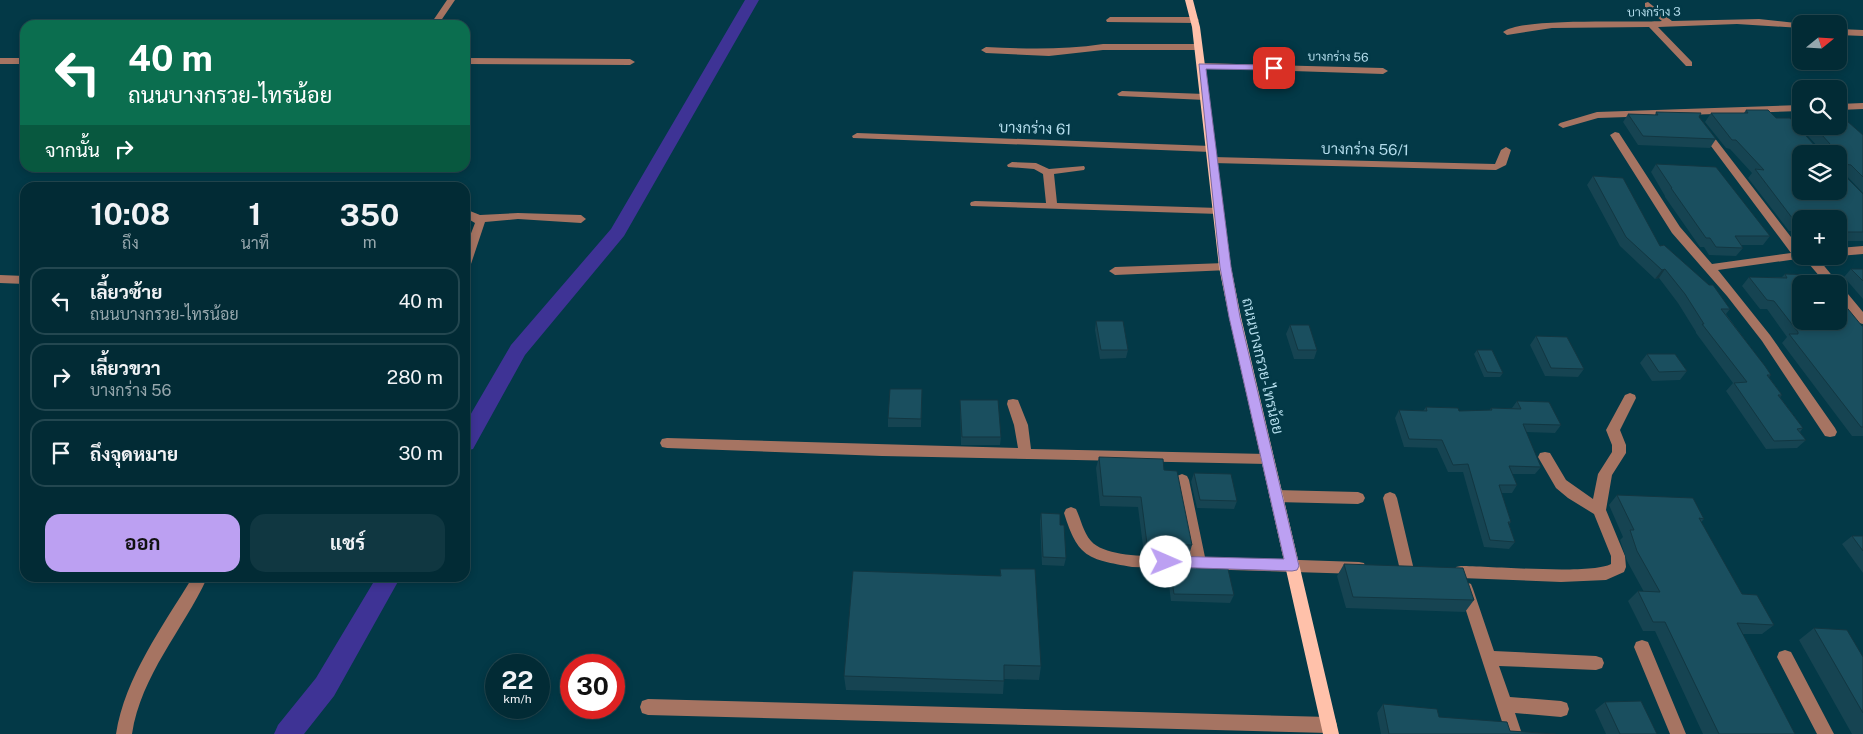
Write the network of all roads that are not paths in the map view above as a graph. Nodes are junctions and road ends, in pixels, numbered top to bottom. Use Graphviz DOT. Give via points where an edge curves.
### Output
graph roads {
  1 [pos="451,0"];
  2 [pos="1189,0"];
  3 [pos="1648,5"];
  4 [pos="437,20"];
  5 [pos="1110,20"];
  6 [pos="1195,20"];
  7 [pos="1652,24"];
  8 [pos="1670,24"];
  9 [pos="1792,25"];
  10 [pos="1508,32"];
  11 [pos="1848,32"];
  12 [pos="1863,33"];
  13 [pos="1198,47"];
  14 [pos="986,50"];
  15 [pos="0,61"];
  16 [pos="20,61"];
  17 [pos="470,61"];
  18 [pos="630,62"];
  19 [pos="1689,64"];
  20 [pos="1202,66"];
  21 [pos="1383,70"];
  22 [pos="1122,94"];
  23 [pos="1204,97"];
  24 [pos="1863,106"];
  25 [pos="1847,107"];
  26 [pos="1792,108"];
  27 [pos="1700,124"];
  28 [pos="1563,126"];
  29 [pos="1615,135"];
  30 [pos="857,136"];
  31 [pos="1506,150"];
  32 [pos="1212,154"];
  33 [pos="1012,165"];
  34 [pos="1080,168"];
  35 [pos="1048,172"];
  36 [pos="975,204"];
  37 [pos="1052,206"];
  38 [pos="1219,211"];
  39 [pos="470,215"];
  40 [pos="478,219"];
  41 [pos="582,219"];
  42 [pos="1792,242"];
  43 [pos="1863,250"];
  44 [pos="470,251"];
  45 [pos="1847,251"];
  46 [pos="1792,257"];
  47 [pos="1812,265"];
  48 [pos="1225,267"];
  49 [pos="1708,268"];
  50 [pos="1115,271"];
  51 [pos="1823,275"];
  52 [pos="0,278"];
  53 [pos="20,280"];
  54 [pos="1847,301"];
  55 [pos="1863,320"];
  56 [pos="1630,398"];
  57 [pos="1013,404"];
  58 [pos="1830,432"];
  59 [pos="667,443"];
  60 [pos="1025,454"];
  61 [pos="1545,457"];
  62 [pos="1267,459"];
  63 [pos="1182,480"];
  64 [pos="1276,496"];
  65 [pos="1358,498"];
  66 [pos="1390,498"];
  67 [pos="1599,510"];
  68 [pos="1071,513"];
  69 [pos="1199,562"];
  70 [pos="1292,566"];
  71 [pos="1407,570"];
  72 [pos="1423,571"];
  73 [pos="198,582"];
  74 [pos="1642,647"];
  75 [pos="1785,657"];
  76 [pos="1490,658"];
  77 [pos="1596,663"];
  78 [pos="1505,704"];
  79 [pos="648,707"];
  80 [pos="1560,709"];
  81 [pos="1250,728"];
  82 [pos="1330,730"];
  83 [pos="124,734"];
  84 [pos="1514,734"];
  85 [pos="1678,734"];
  86 [pos="1826,734"];
  1 -- 4 [label="street"];
  2 -- 6 [label="main road, ถนนบางกรวย-ไทรน้อย"];
  3 -- 8 [label="street"];
  5 -- 6 [label="street"];
  6 -- 13 [label="main road, ถนนบางกรวย-ไทรน้อย"];
  7 -- 8 [label="street, บางกร่าง 3"];
  7 -- 10 [label="street, บางกร่าง 3" via="1530,27"];
  7 -- 19 [label="street"];
  8 -- 9 [label="street, บางกร่าง 3"];
  11 -- 12 [label="street"];
  13 -- 14 [label="street" via="1103,47 1049,53"];
  13 -- 20 [label="main road, ถนนบางกรวย-ไทรน้อย"];
  15 -- 16 [label="street"];
  17 -- 18 [label="street"];
  20 -- 21 [label="street, บางกร่าง 56"];
  20 -- 23 [label="main road, ถนนบางกรวย-ไทรน้อย"];
  22 -- 23 [label="street"];
  23 -- 32 [label="main road, ถนนบางกรวย-ไทรน้อย"];
  24 -- 25 [label="street"];
  26 -- 28 [label="street" via="1597,115"];
  27 -- 42 [label="street"];
  29 -- 49 [label="street" via="1676,230"];
  30 -- 32 [label="street, บางกร่าง 61"];
  31 -- 32 [label="street, บางกร่าง 56/1" via="1501,165 1496,166"];
  32 -- 38 [label="main road, ถนนบางกรวย-ไทรน้อย"];
  33 -- 35 [label="street" via="1036,166"];
  34 -- 35 [label="street"];
  35 -- 37 [label="street"];
  36 -- 37 [label="street"];
  37 -- 38 [label="street"];
  38 -- 48 [label="main road, ถนนบางกรวย-ไทรน้อย"];
  39 -- 40 [label="street"];
  40 -- 41 [label="street" via="518,216"];
  40 -- 44 [label="street" via="479,227"];
  43 -- 45 [label="street"];
  46 -- 49 [label="street"];
  47 -- 51 [label="street"];
  48 -- 50 [label="street"];
  48 -- 62 [label="main road, ถนนบางกรวย-ไทรน้อย"];
  49 -- 58 [label="street" via="1766,338"];
  52 -- 53 [label="street"];
  54 -- 55 [label="street"];
  56 -- 67 [label="street" via="1613,430 1619,453 1605,474"];
  57 -- 60 [label="street"];
  59 -- 60 [label="street"];
  60 -- 62 [label="street"];
  61 -- 67 [label="street" via="1563,488"];
  62 -- 64 [label="main road, ถนนบางกรวย-ไทรน้อย"];
  63 -- 69 [label="street"];
  64 -- 65 [label="street"];
  64 -- 70 [label="main road, ถนนบางกรวย-ไทรน้อย"];
  66 -- 71 [label="street"];
  67 -- 76 [label="street" via="1618,556 1618,567 1614,571 1561,575 1454,572"];
  68 -- 69 [label="street" via="1078,536 1095,553 1132,561"];
  69 -- 70 [label="street"];
  70 -- 71 [label="street"];
  70 -- 82 [label="main road, ถนนบางกรวย-ไทรน้อย"];
  71 -- 72 [label="street"];
  73 -- 83 [label="street" via="142,680 124,722"];
  74 -- 85 [label="street"];
  75 -- 86 [label="street"];
  76 -- 77 [label="street"];
  76 -- 78 [label="street"];
  78 -- 80 [label="street"];
  78 -- 84 [label="street"];
  79 -- 81 [label="street"];
  81 -- 82 [label="street"];
}
